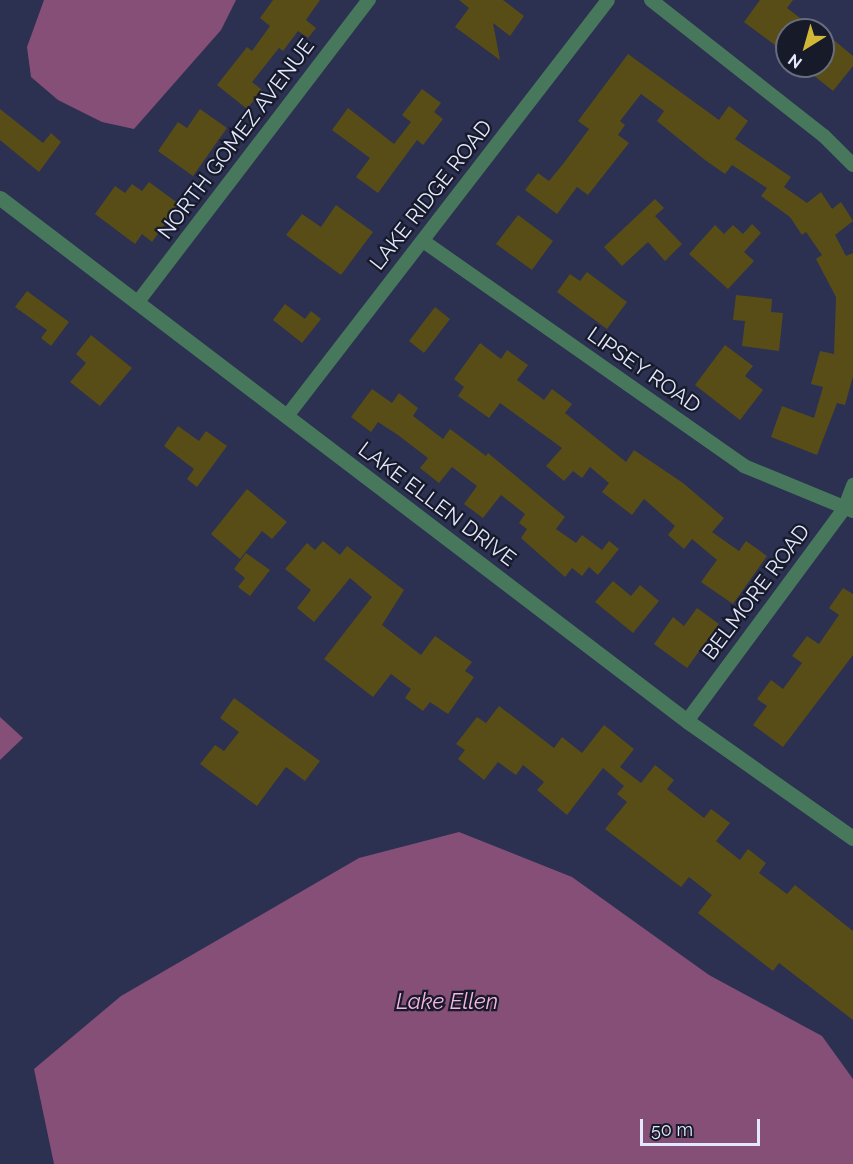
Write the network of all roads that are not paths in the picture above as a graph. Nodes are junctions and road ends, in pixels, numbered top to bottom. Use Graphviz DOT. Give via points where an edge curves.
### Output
graph roads {
  1 [pos="369,0"];
  2 [pos="608,0"];
  3 [pos="651,0"];
  4 [pos="853,165"];
  5 [pos="0,198"];
  6 [pos="423,241"];
  7 [pos="137,303"];
  8 [pos="287,416"];
  9 [pos="853,485"];
  10 [pos="849,510"];
  11 [pos="687,721"];
  12 [pos="853,838"];
  1 -- 7 [label="street, NORTH GOMEZ AVENUE"];
  2 -- 6 [label="street, LAKE RIDGE ROAD"];
  3 -- 4 [label="street" via="824,136"];
  5 -- 7 [label="street, LAKE ELLEN DRIVE"];
  6 -- 8 [label="street, LAKE RIDGE ROAD"];
  6 -- 10 [label="street, LIPSEY ROAD" via="744,466"];
  7 -- 8 [label="street, LAKE ELLEN DRIVE"];
  8 -- 11 [label="street, LAKE ELLEN DRIVE"];
  9 -- 10 [label="street, BELMORE ROAD"];
  10 -- 11 [label="street, BELMORE ROAD"];
  11 -- 12 [label="street, LAKE ELLEN DRIVE"];
}
